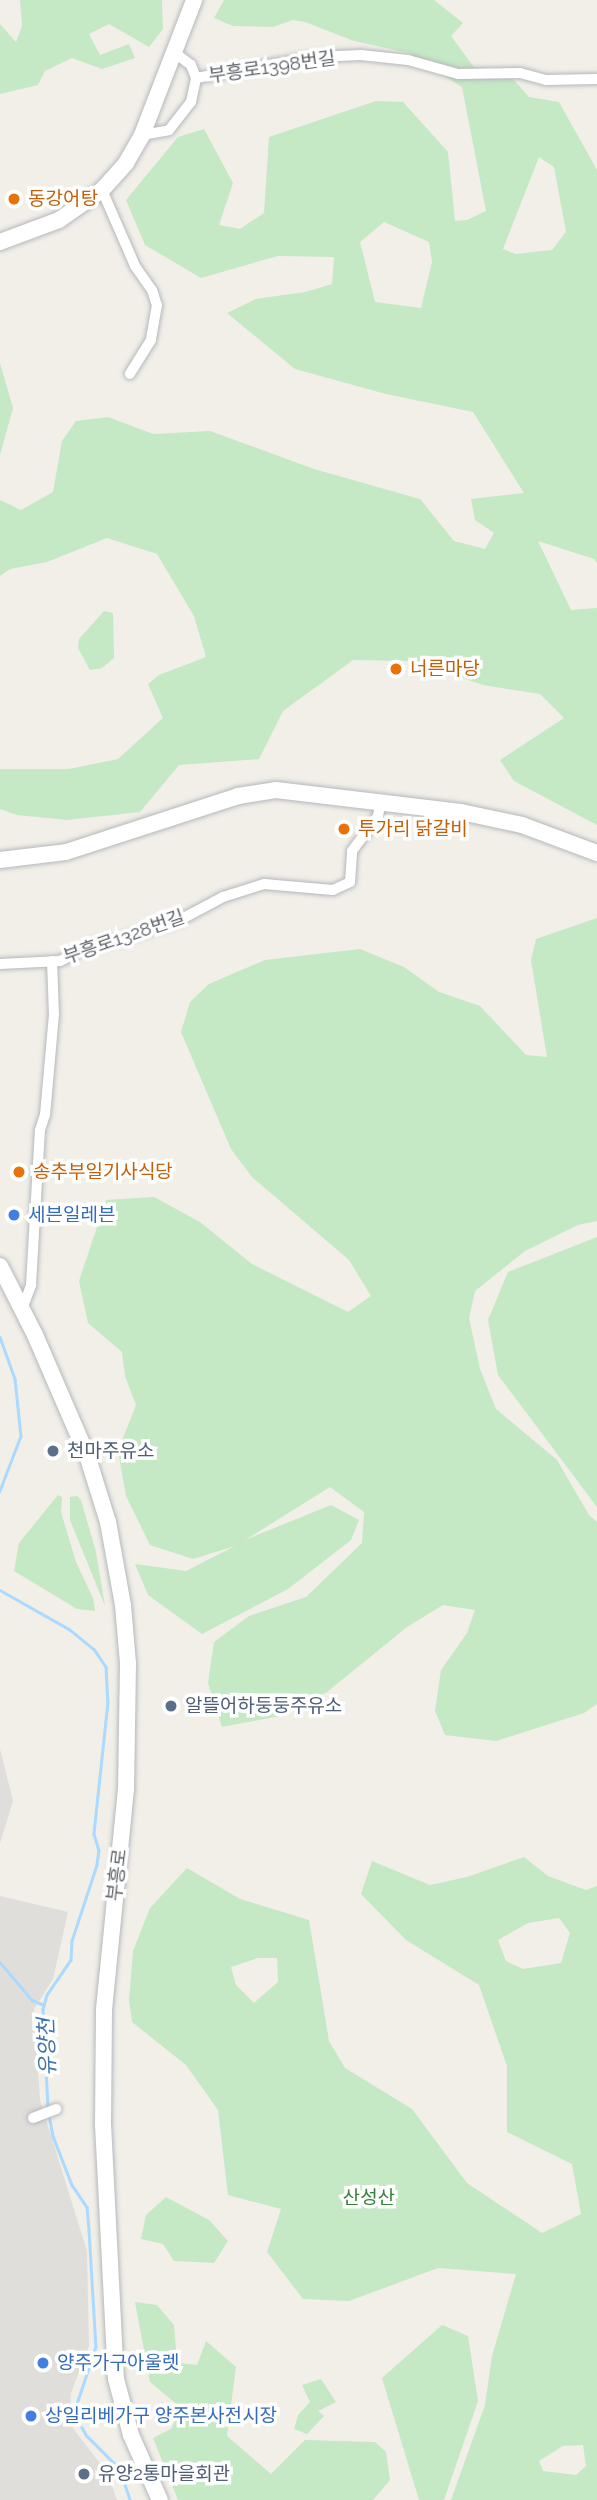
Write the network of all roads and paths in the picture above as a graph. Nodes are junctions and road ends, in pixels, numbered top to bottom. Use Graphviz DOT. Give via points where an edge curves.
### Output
graph roads {
  1 [pos="194,0"];
  2 [pos="175,53"];
  3 [pos="196,78"];
  4 [pos="597,79"];
  5 [pos="142,135"];
  6 [pos="102,190"];
  7 [pos="0,242"];
  8 [pos="130,374"];
  9 [pos="381,802"];
  10 [pos="597,853"];
  11 [pos="0,860"];
  12 [pos="52,961"];
  13 [pos="0,964"];
  14 [pos="0,1266"];
  15 [pos="22,1309"];
  16 [pos="56,2109"];
  17 [pos="33,2118"];
  18 [pos="160,2500"];
  1 -- 2 [label="main road"];
  2 -- 3 [label="street" via="191,65"];
  2 -- 5 [label="main road"];
  3 -- 4 [label="street, 부흥로1398번길" via="314,57 361,55 408,60 458,74"];
  3 -- 5 [label="street" via="183,116 169,130"];
  5 -- 6 [label="main road" via="126,163"];
  6 -- 7 [label="main road" via="59,220"];
  6 -- 8 [label="street" via="157,305 151,340"];
  9 -- 10 [label="main road" via="522,825"];
  9 -- 11 [label="main road" via="276,790 238,796 66,852"];
  9 -- 12 [label="street, 부흥로1328번길" via="378,816 352,852 350,882 334,890 264,884 223,897 178,921"];
  12 -- 13 [label="street, 부흥로1328번길"];
  12 -- 15 [label="street, 부흥로1328번길" via="54,1015 40,1130 31,1284"];
  14 -- 15 [label="main road, 부흥로"];
  15 -- 18 [label="main road, 부흥로" via="61,1391 101,1496 122,1605 128,1663 126,1788 105,1996 103,2124 116,2379 131,2435"];
  16 -- 17 [label="street"];
}
